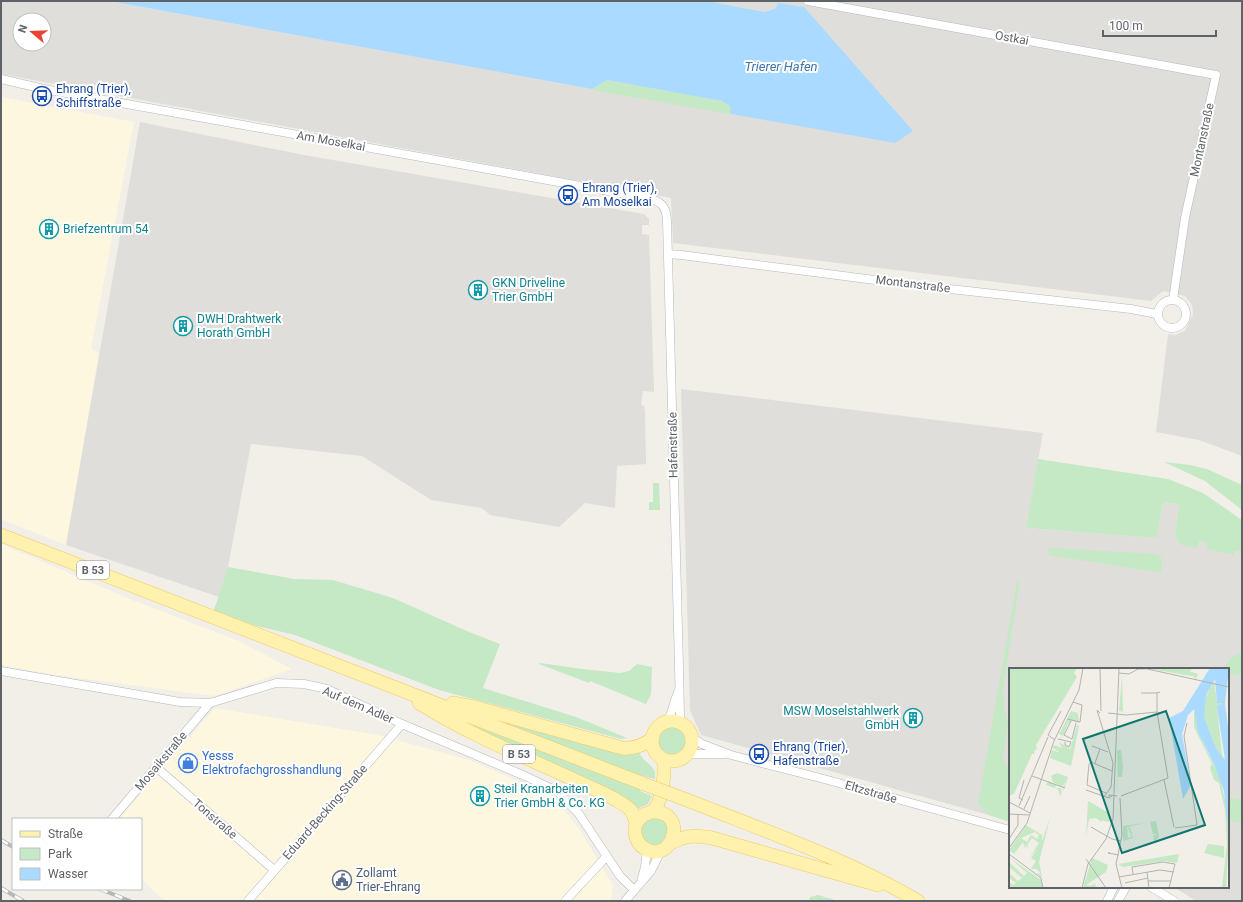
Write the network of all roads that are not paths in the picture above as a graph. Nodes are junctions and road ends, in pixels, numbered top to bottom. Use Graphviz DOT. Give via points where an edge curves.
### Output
graph roads {
  1 [pos="808,1"];
  2 [pos="1216,75"];
  3 [pos="1,80"];
  4 [pos="661,203"];
  5 [pos="668,254"];
  6 [pos="1173,300"];
  7 [pos="1157,314"];
  8 [pos="1,535"];
  9 [pos="1,671"];
  10 [pos="396,688"];
  11 [pos="679,689"];
  12 [pos="412,694"];
  13 [pos="210,703"];
  14 [pos="667,722"];
  15 [pos="681,723"];
  16 [pos="402,724"];
  17 [pos="692,737"];
  18 [pos="653,738"];
  19 [pos="731,755"];
  20 [pos="684,757"];
  21 [pos="663,759"];
  22 [pos="156,767"];
  23 [pos="652,812"];
  24 [pos="667,816"];
  25 [pos="113,818"];
  26 [pos="636,824"];
  27 [pos="1009,830"];
  28 [pos="671,843"];
  29 [pos="647,850"];
  30 [pos="660,851"];
  31 [pos="607,856"];
  32 [pos="274,870"];
  33 [pos="1125,888"];
  34 [pos="1153,888"];
  35 [pos="634,890"];
  36 [pos="902,892"];
  37 [pos="248,901"];
  38 [pos="565,901"];
  39 [pos="625,901"];
  40 [pos="918,901"];
  41 [pos="1118,901"];
  42 [pos="1174,901"];
  1 -- 2 [label="street, Ostkai"];
  2 -- 6 [label="street, Montanstraße" via="1185,218"];
  3 -- 4 [label="street, Am Moselkai" via="647,198"];
  4 -- 5 [label="street, Hafenstraße" via="667,214"];
  5 -- 7 [label="street, Montanstraße"];
  5 -- 11 [label="street, Hafenstraße"];
  6 -- 7 [label="street" via="1165,301"];
  6 -- 7 [label="street" via="1182,304 1186,311 1185,321 1181,326 1167,328 1160,323"];
  8 -- 10 [label="main road, B 53"];
  9 -- 13 [label="street, Auf dem Adler" via="180,702"];
  10 -- 12 [label="main road, B 53"];
  10 -- 26 [label="main road, B 53" via="444,719 613,798 631,810"];
  11 -- 14 [label="street, Hafenstraße"];
  11 -- 15 [label="street, Hafenstraße"];
  12 -- 18 [label="main road, B 53" via="622,748 635,748"];
  12 -- 36 [label="main road, B 53, bridge" via="829,856"];
  13 -- 16 [label="street, Auf dem Adler" via="276,683 304,684 327,689"];
  13 -- 22 [label="street, Mosaikstraße"];
  14 -- 15 [label="main road"];
  14 -- 18 [label="main road, B 53" via="657,728"];
  15 -- 17 [label="main road" via="690,731"];
  16 -- 31 [label="street, Auf dem Adler" via="557,791 579,814"];
  16 -- 32 [label="street, Eduard-Becking-Straße"];
  17 -- 19 [label="street, Eltzstraße" via="702,744"];
  17 -- 20 [label="main road" via="692,746"];
  18 -- 21 [label="main road" via="655,750"];
  19 -- 20 [label="street, Eltzstraße"];
  19 -- 27 [label="street, Eltzstraße"];
  20 -- 21 [label="main road" via="671,761"];
  20 -- 24 [label="main road" via="672,772"];
  21 -- 23 [label="main road" via="662,791"];
  22 -- 25 [label="street, Mosaikstraße"];
  22 -- 32 [label="street, Tonstraße"];
  23 -- 24 [label="main road" via="660,812"];
  23 -- 26 [label="main road" via="645,814"];
  24 -- 28 [label="main road" via="674,829"];
  26 -- 29 [label="main road, B 53" via="636,839"];
  28 -- 30 [label="main road"];
  28 -- 36 [label="main road" via="695,835 712,838"];
  29 -- 30 [label="main road"];
  29 -- 35 [label="street" via="644,874"];
  30 -- 35 [label="street" via="651,871"];
  31 -- 35 [label="street, Auf dem Adler" via="620,876"];
  31 -- 38 [label="street"];
  32 -- 37 [label="street, Eduard-Becking-Straße"];
  33 -- 41 [label="street"];
  34 -- 42 [label="street"];
  35 -- 39 [label="street"];
  36 -- 40 [label="main road, B 53"];
}
